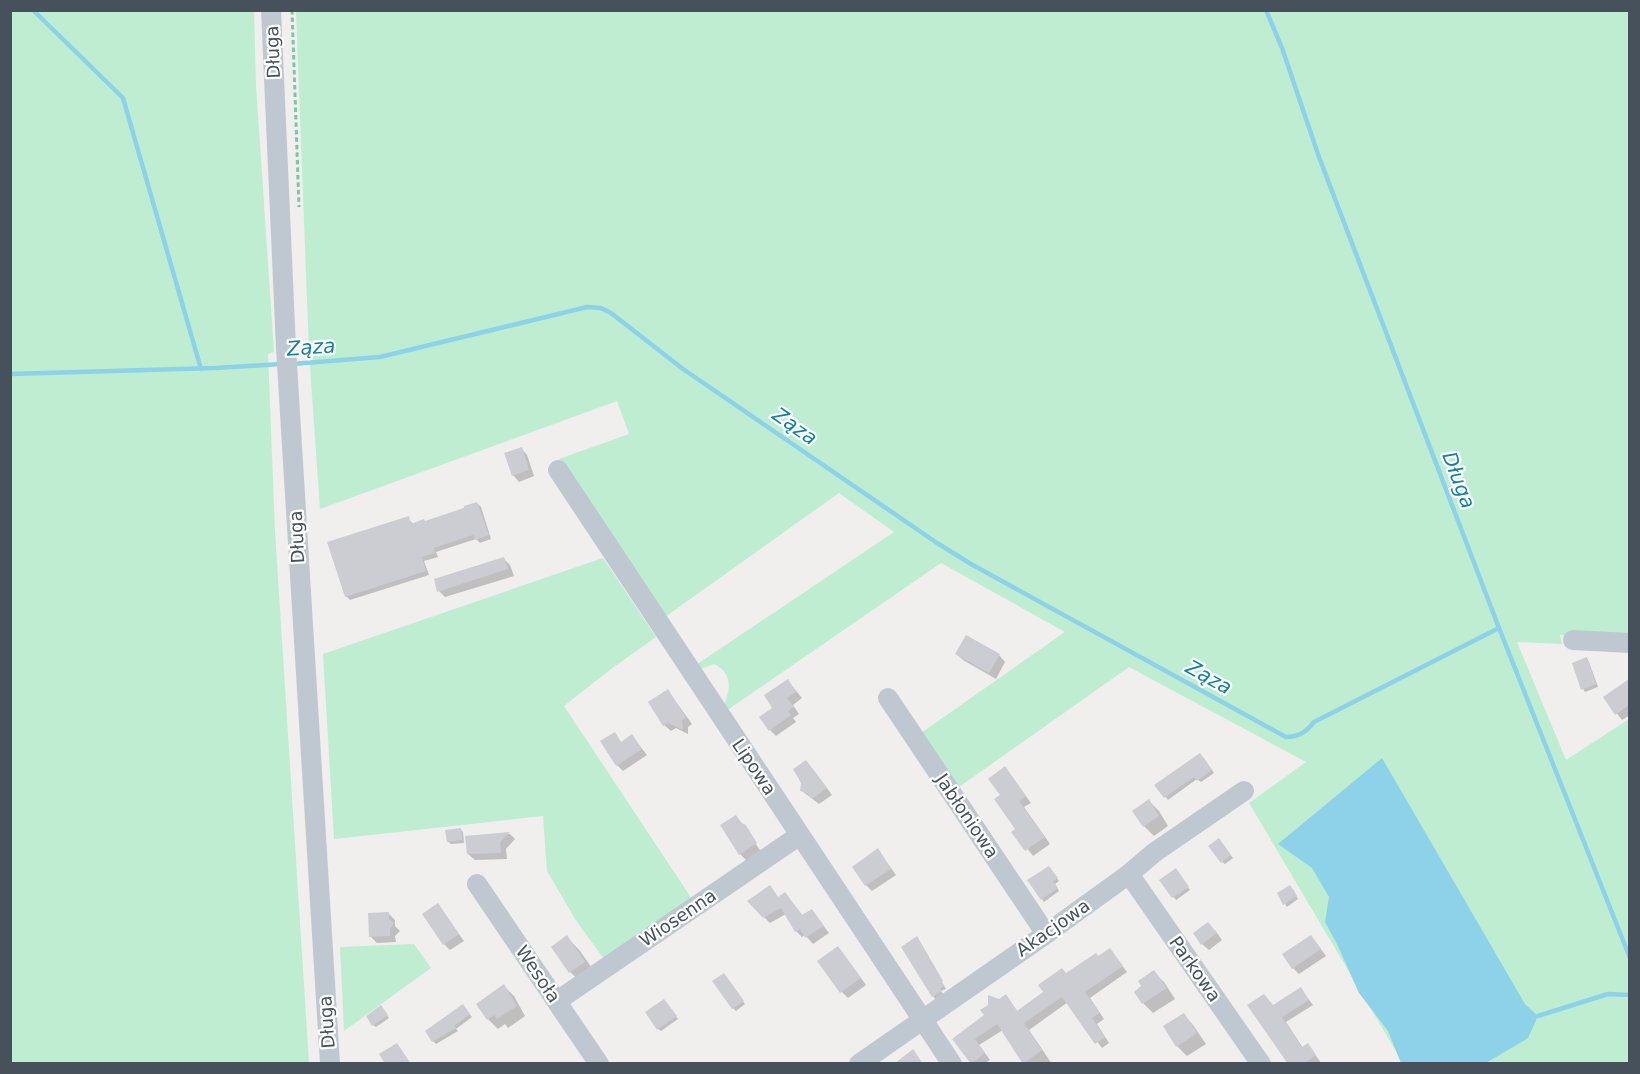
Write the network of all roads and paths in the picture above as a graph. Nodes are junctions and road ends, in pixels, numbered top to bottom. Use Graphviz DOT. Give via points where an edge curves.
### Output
graph roads {
  1 [pos="271,10"];
  2 [pos="558,470"];
  3 [pos="1573,640"];
  4 [pos="1629,643"];
  5 [pos="888,698"];
  6 [pos="1244,791"];
  7 [pos="800,835"];
  8 [pos="1129,874"];
  9 [pos="477,884"];
  10 [pos="1046,934"];
  11 [pos="557,1001"];
  12 [pos="921,1019"];
  13 [pos="330,1064"];
  14 [pos="599,1064"];
  15 [pos="859,1064"];
  16 [pos="952,1064"];
  17 [pos="1261,1064"];
  1 -- 13 [label="street, Długa" via="286,348"];
  2 -- 7 [label="street, Lipowa"];
  3 -- 4 [label="street"];
  5 -- 10 [label="street, Jabłoniowa"];
  6 -- 8 [label="street, Akacjowa"];
  7 -- 11 [label="street, Wiosenna"];
  7 -- 12 [label="street, Lipowa"];
  8 -- 10 [label="street, Akacjowa"];
  8 -- 17 [label="street, Parkowa"];
  9 -- 11 [label="street, Wesoła"];
  10 -- 12 [label="street, Akacjowa"];
  11 -- 14 [label="street, Wesoła"];
  12 -- 15 [label="street, Akacjowa"];
  12 -- 16 [label="street, Lipowa"];
}
